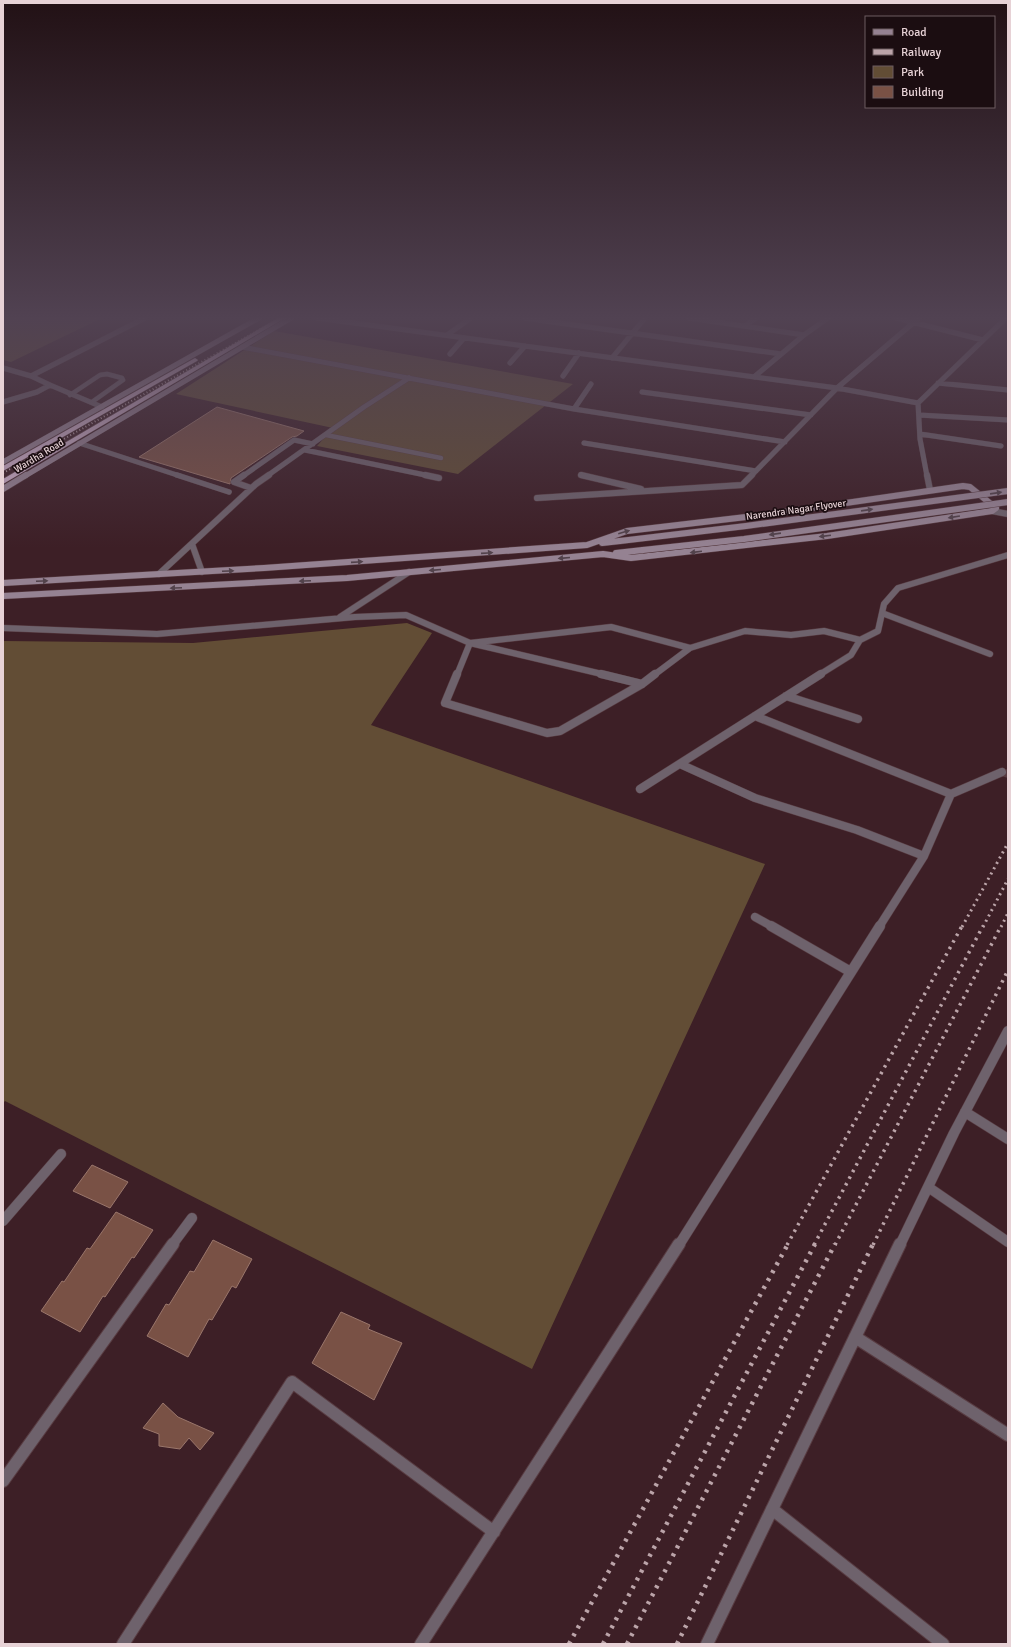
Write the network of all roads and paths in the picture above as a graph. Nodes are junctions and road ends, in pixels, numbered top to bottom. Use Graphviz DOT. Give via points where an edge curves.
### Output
graph roads {
  1 [pos="27,395"];
  2 [pos="70,395"];
  3 [pos="102,395"];
  4 [pos="123,395"];
  5 [pos="134,395"];
  6 [pos="151,395"];
  7 [pos="161,395"];
  8 [pos="383,395"];
  9 [pos="499,395"];
  10 [pos="584,395"];
  11 [pos="663,395"];
  12 [pos="830,395"];
  13 [pos="874,395"];
  14 [pos="926,395"];
  15 [pos="3,402"];
  16 [pos="92,402"];
  17 [pos="918,403"];
  18 [pos="102,407"];
  19 [pos="574,409"];
  20 [pos="811,415"];
  21 [pos="919,415"];
  22 [pos="1008,420"];
  23 [pos="920,434"];
  24 [pos="326,435"];
  25 [pos="785,442"];
  26 [pos="79,443"];
  27 [pos="313,444"];
  28 [pos="584,444"];
  29 [pos="1001,446"];
  30 [pos="305,450"];
  31 [pos="441,458"];
  32 [pos="3,462"];
  33 [pos="3,469"];
  34 [pos="756,471"];
  35 [pos="582,475"];
  36 [pos="439,478"];
  37 [pos="3,482"];
  38 [pos="251,488"];
  39 [pos="3,489"];
  40 [pos="930,490"];
  41 [pos="649,491"];
  42 [pos="1008,491"];
  43 [pos="229,492"];
  44 [pos="537,498"];
  45 [pos="1008,502"];
  46 [pos="992,511"];
  47 [pos="1008,514"];
  48 [pos="192,544"];
  49 [pos="587,545"];
  50 [pos="603,554"];
  51 [pos="1008,555"];
  52 [pos="202,572"];
  53 [pos="409,572"];
  54 [pos="159,574"];
  55 [pos="3,582"];
  56 [pos="3,596"];
  57 [pos="882,613"];
  58 [pos="337,618"];
  59 [pos="3,628"];
  60 [pos="860,640"];
  61 [pos="470,643"];
  62 [pos="690,648"];
  63 [pos="990,654"];
  64 [pos="642,684"];
  65 [pos="786,696"];
  66 [pos="755,716"];
  67 [pos="858,719"];
  68 [pos="680,764"];
  69 [pos="1002,772"];
  70 [pos="640,789"];
  71 [pos="951,794"];
  72 [pos="924,856"];
  73 [pos="755,917"];
  74 [pos="851,972"];
  75 [pos="1008,1031"];
  76 [pos="965,1112"];
  77 [pos="1008,1139"];
  78 [pos="61,1154"];
  79 [pos="928,1187"];
  80 [pos="192,1218"];
  81 [pos="3,1221"];
  82 [pos="1008,1242"];
  83 [pos="855,1337"];
  84 [pos="1008,1435"];
  85 [pos="3,1481"];
  86 [pos="772,1509"];
  87 [pos="494,1532"];
  88 [pos="123,1644"];
  89 [pos="421,1644"];
  90 [pos="707,1644"];
  91 [pos="943,1644"];
  1 -- 15 [label="street"];
  2 -- 16 [label="street"];
  3 -- 16 [label="lane"];
  4 -- 18 [label="main road, Wardha Road"];
  5 -- 33 [label="highway"];
  6 -- 37 [label="highway"];
  7 -- 26 [label="main road, Wardha Road"];
  8 -- 24 [label="street"];
  9 -- 19 [label="street"];
  10 -- 19 [label="street"];
  11 -- 20 [label="street"];
  12 -- 20 [label="street"];
  13 -- 17 [label="street"];
  14 -- 17 [label="street"];
  16 -- 18 [label="street"];
  17 -- 21 [label="street"];
  18 -- 32 [label="main road, Wardha Road"];
  19 -- 25 [label="street"];
  20 -- 25 [label="street"];
  21 -- 22 [label="street"];
  21 -- 23 [label="street"];
  23 -- 29 [label="street"];
  23 -- 40 [label="street"];
  24 -- 27 [label="street"];
  24 -- 31 [label="lane"];
  25 -- 34 [label="street"];
  26 -- 39 [label="main road, Wardha Road"];
  26 -- 43 [label="lane"];
  27 -- 30 [label="street"];
  27 -- 38 [label="street" via="294,440 234,482"];
  28 -- 34 [label="street"];
  30 -- 36 [label="street"];
  30 -- 38 [label="street"];
  34 -- 41 [label="street" via="742,485"];
  35 -- 41 [label="street"];
  38 -- 48 [label="street"];
  40 -- 46 [label="main road" via="970,487 996,508"];
  49 -- 40 [label="main road, one-way" via="627,531 771,514"];
  41 -- 44 [label="street"];
  49 -- 42 [label="main road, Narendra Nagar Flyover, one-way, bridge"];
  45 -- 50 [label="main road, Narendra Nagar Flyover, one-way, bridge" via="744,539"];
  46 -- 47 [label="street"];
  46 -- 50 [label="main road, one-way" via="691,552 631,558"];
  48 -- 52 [label="street"];
  48 -- 54 [label="street"];
  52 -- 49 [label="main road, one-way"];
  50 -- 53 [label="main road, one-way"];
  51 -- 57 [label="street" via="898,588 884,604"];
  52 -- 54 [label="main road"];
  53 -- 56 [label="main road, one-way" via="225,586"];
  53 -- 58 [label="street"];
  55 -- 54 [label="main road, one-way"];
  57 -- 60 [label="street" via="878,631"];
  57 -- 63 [label="street"];
  58 -- 59 [label="street" via="157,634"];
  58 -- 61 [label="street" via="406,615"];
  60 -- 62 [label="street" via="824,631 791,635 745,632"];
  60 -- 65 [label="street" via="851,655"];
  61 -- 62 [label="street" via="611,627"];
  61 -- 64 [label="street"];
  61 -- 64 [label="street" via="445,703 547,733 560,731"];
  62 -- 64 [label="street"];
  65 -- 66 [label="street"];
  65 -- 67 [label="street"];
  66 -- 68 [label="street"];
  66 -- 71 [label="street"];
  68 -- 70 [label="street"];
  68 -- 72 [label="street" via="755,798 857,830"];
  69 -- 71 [label="street"];
  71 -- 72 [label="street"];
  72 -- 74 [label="street"];
  73 -- 74 [label="street"];
  74 -- 87 [label="street"];
  75 -- 76 [label="street"];
  76 -- 77 [label="street"];
  76 -- 79 [label="street"];
  78 -- 81 [label="street"];
  79 -- 82 [label="street"];
  79 -- 83 [label="street"];
  80 -- 85 [label="street"];
  83 -- 84 [label="street"];
  83 -- 86 [label="street"];
  86 -- 90 [label="street"];
  86 -- 91 [label="street"];
  87 -- 88 [label="street" via="292,1382"];
  87 -- 89 [label="street"];
}
